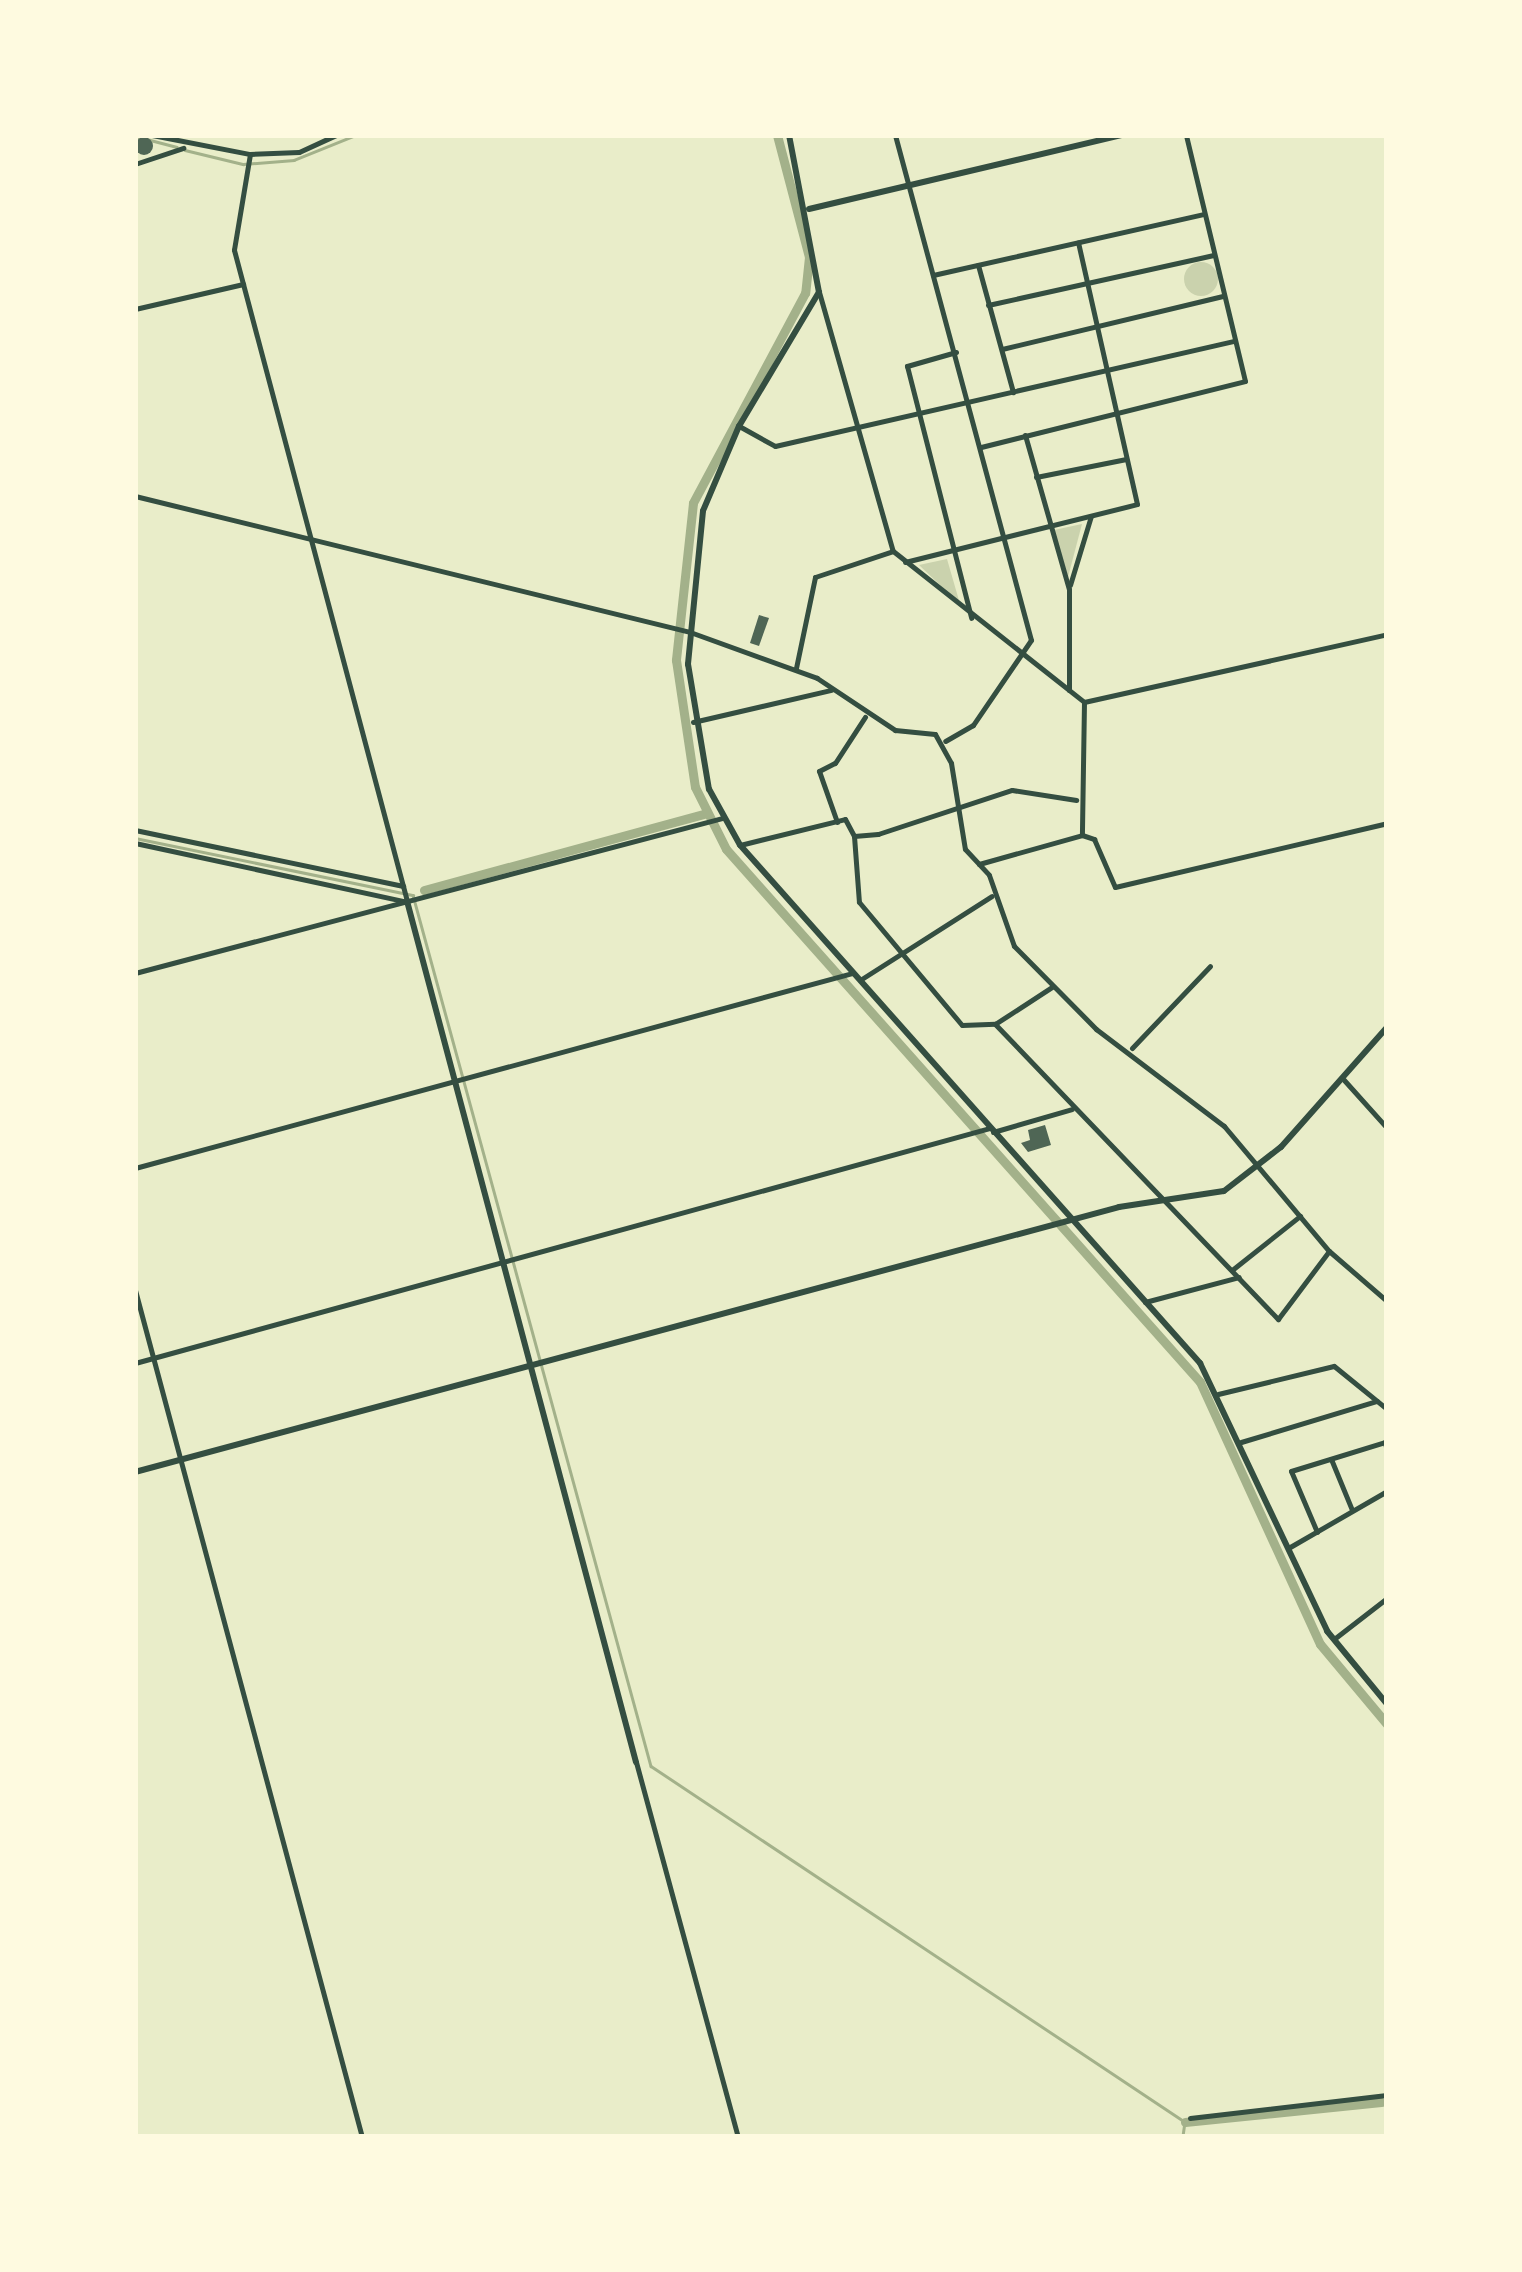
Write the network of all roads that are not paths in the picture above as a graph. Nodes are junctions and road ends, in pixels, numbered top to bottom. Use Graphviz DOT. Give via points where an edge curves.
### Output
graph roads {
  1 [pos="152,135"];
  2 [pos="336,135"];
  3 [pos="790,135"];
  4 [pos="895,135"];
  5 [pos="1122,135"];
  6 [pos="1186,135"];
  7 [pos="186,148"];
  8 [pos="250,154"];
  9 [pos="135,164"];
  10 [pos="908,184"];
  11 [pos="809,209"];
  12 [pos="1204,214"];
  13 [pos="1078,243"];
  14 [pos="1214,256"];
  15 [pos="978,265"];
  16 [pos="933,275"];
  17 [pos="242,284"];
  18 [pos="1086,284"];
  19 [pos="819,292"];
  20 [pos="1223,296"];
  21 [pos="988,305"];
  22 [pos="135,310"];
  23 [pos="1095,325"];
  24 [pos="1234,341"];
  25 [pos="1002,349"];
  26 [pos="956,352"];
  27 [pos="1106,369"];
  28 [pos="1012,392"];
  29 [pos="970,402"];
  30 [pos="1116,412"];
  31 [pos="918,415"];
  32 [pos="739,426"];
  33 [pos="860,427"];
  34 [pos="1025,436"];
  35 [pos="981,446"];
  36 [pos="1126,458"];
  37 [pos="1036,478"];
  38 [pos="135,496"];
  39 [pos="1091,516"];
  40 [pos="1050,527"];
  41 [pos="1004,539"];
  42 [pos="312,541"];
  43 [pos="893,551"];
  44 [pos="954,552"];
  45 [pos="905,562"];
  46 [pos="1069,589"];
  47 [pos="971,619"];
  48 [pos="690,632"];
  49 [pos="1387,634"];
  50 [pos="1021,654"];
  51 [pos="796,668"];
  52 [pos="832,690"];
  53 [pos="1068,690"];
  54 [pos="1084,702"];
  55 [pos="865,717"];
  56 [pos="692,722"];
  57 [pos="945,741"];
  58 [pos="1076,800"];
  59 [pos="956,809"];
  60 [pos="722,818"];
  61 [pos="837,823"];
  62 [pos="1387,823"];
  63 [pos="135,830"];
  64 [pos="1082,835"];
  65 [pos="854,836"];
  66 [pos="135,843"];
  67 [pos="207,845"];
  68 [pos="740,845"];
  69 [pos="211,860"];
  70 [pos="979,864"];
  71 [pos="404,886"];
  72 [pos="992,896"];
  73 [pos="407,902"];
  74 [pos="900,952"];
  75 [pos="1210,966"];
  76 [pos="135,973"];
  77 [pos="852,973"];
  78 [pos="859,981"];
  79 [pos="1052,987"];
  80 [pos="995,1024"];
  81 [pos="1387,1027"];
  82 [pos="1132,1048"];
  83 [pos="1344,1080"];
  84 [pos="456,1083"];
  85 [pos="1074,1109"];
  86 [pos="1387,1128"];
  87 [pos="991,1130"];
  88 [pos="135,1168"];
  89 [pos="1260,1168"];
  90 [pos="1164,1196"];
  91 [pos="1300,1216"];
  92 [pos="1072,1221"];
  93 [pos="1330,1252"];
  94 [pos="506,1262"];
  95 [pos="1232,1270"];
  96 [pos="1239,1276"];
  97 [pos="135,1290"];
  98 [pos="1387,1301"];
  99 [pos="1145,1302"];
  100 [pos="153,1358"];
  101 [pos="135,1363"];
  102 [pos="535,1365"];
  103 [pos="1218,1394"];
  104 [pos="1377,1401"];
  105 [pos="1387,1409"];
  106 [pos="1241,1442"];
  107 [pos="1387,1452"];
  108 [pos="1331,1458"];
  109 [pos="180,1460"];
  110 [pos="135,1472"];
  111 [pos="1387,1491"];
  112 [pos="1352,1510"];
  113 [pos="1316,1532"];
  114 [pos="1290,1547"];
  115 [pos="1387,1598"];
  116 [pos="1333,1640"];
  117 [pos="1387,1704"];
  118 [pos="636,1762"];
  119 [pos="1387,2096"];
  120 [pos="1190,2118"];
  121 [pos="362,2137"];
  122 [pos="738,2137"];
  1 -- 7 [label="street"];
  2 -- 8 [label="street" via="300,152"];
  3 -- 11 [label="street"];
  4 -- 10 [label="street"];
  5 -- 10 [label="street"];
  6 -- 12 [label="street"];
  7 -- 8 [label="street"];
  7 -- 9 [label="street"];
  8 -- 17 [label="street" via="234,237"];
  10 -- 11 [label="street"];
  10 -- 16 [label="street"];
  11 -- 19 [label="street"];
  12 -- 13 [label="street"];
  12 -- 14 [label="street"];
  13 -- 15 [label="street"];
  13 -- 18 [label="street"];
  14 -- 18 [label="street"];
  14 -- 20 [label="street"];
  15 -- 16 [label="street"];
  15 -- 21 [label="street"];
  16 -- 26 [label="street"];
  17 -- 22 [label="street"];
  17 -- 42 [label="street"];
  18 -- 21 [label="street"];
  18 -- 23 [label="street"];
  19 -- 32 [label="street"];
  19 -- 33 [label="street"];
  20 -- 23 [label="street"];
  20 -- 24 [label="street"];
  21 -- 25 [label="street"];
  23 -- 25 [label="street"];
  23 -- 27 [label="street"];
  24 -- 27 [label="street"];
  24 -- 30 [label="street" via="1245,381"];
  25 -- 28 [label="street"];
  26 -- 29 [label="street"];
  26 -- 31 [label="street" via="907,366"];
  27 -- 28 [label="street"];
  27 -- 30 [label="street"];
  28 -- 29 [label="street"];
  29 -- 31 [label="street"];
  29 -- 35 [label="street"];
  30 -- 34 [label="street"];
  30 -- 36 [label="street"];
  31 -- 33 [label="street"];
  31 -- 44 [label="street"];
  32 -- 33 [label="street" via="775,446"];
  32 -- 48 [label="street" via="703,511"];
  33 -- 43 [label="street"];
  34 -- 35 [label="street"];
  34 -- 37 [label="street"];
  35 -- 41 [label="street"];
  36 -- 37 [label="street"];
  36 -- 39 [label="street" via="1136,504"];
  37 -- 40 [label="street"];
  38 -- 42 [label="street"];
  39 -- 40 [label="street"];
  39 -- 46 [label="street"];
  40 -- 41 [label="street"];
  40 -- 46 [label="street"];
  41 -- 44 [label="street"];
  41 -- 50 [label="street" via="1031,640"];
  42 -- 48 [label="street"];
  42 -- 71 [label="street"];
  43 -- 45 [label="street"];
  43 -- 51 [label="street" via="815,578"];
  44 -- 45 [label="street"];
  44 -- 47 [label="street"];
  45 -- 47 [label="street"];
  46 -- 53 [label="street"];
  47 -- 50 [label="street"];
  48 -- 51 [label="street"];
  48 -- 56 [label="street"];
  49 -- 54 [label="street"];
  50 -- 53 [label="street"];
  50 -- 57 [label="street" via="973,725"];
  51 -- 52 [label="street"];
  52 -- 55 [label="street"];
  52 -- 56 [label="street"];
  53 -- 54 [label="street"];
  54 -- 58 [label="street" via="1090,735"];
  55 -- 57 [label="street"];
  55 -- 61 [label="street" via="835,763 819,771"];
  56 -- 60 [label="street"];
  57 -- 59 [label="street"];
  58 -- 59 [label="street" via="1012,790"];
  58 -- 64 [label="street"];
  59 -- 65 [label="street"];
  59 -- 70 [label="street"];
  60 -- 68 [label="street"];
  60 -- 73 [label="street"];
  61 -- 65 [label="street" via="845,820"];
  61 -- 68 [label="street"];
  62 -- 64 [label="street" via="1115,887 1094,838"];
  63 -- 67 [label="street"];
  64 -- 70 [label="street"];
  65 -- 74 [label="street" via="860,902"];
  66 -- 69 [label="street"];
  67 -- 69 [label="street"];
  67 -- 71 [label="street"];
  68 -- 77 [label="street"];
  69 -- 73 [label="street"];
  70 -- 72 [label="street"];
  71 -- 73 [label="street"];
  72 -- 74 [label="street"];
  72 -- 79 [label="street" via="1008,938"];
  73 -- 76 [label="street"];
  73 -- 84 [label="street"];
  74 -- 78 [label="street"];
  74 -- 80 [label="street" via="962,1025"];
  75 -- 82 [label="street"];
  77 -- 78 [label="street"];
  77 -- 84 [label="street"];
  78 -- 87 [label="street"];
  79 -- 80 [label="street"];
  79 -- 82 [label="street"];
  80 -- 85 [label="street"];
  81 -- 83 [label="street"];
  82 -- 89 [label="street"];
  83 -- 86 [label="street"];
  83 -- 89 [label="street"];
  84 -- 88 [label="street"];
  84 -- 94 [label="street"];
  85 -- 87 [label="street"];
  85 -- 90 [label="street"];
  87 -- 92 [label="street"];
  87 -- 94 [label="street"];
  89 -- 90 [label="street" via="1224,1192"];
  89 -- 91 [label="street"];
  90 -- 92 [label="street"];
  90 -- 95 [label="street"];
  91 -- 93 [label="street"];
  91 -- 95 [label="street"];
  92 -- 99 [label="street"];
  92 -- 102 [label="street"];
  93 -- 96 [label="street" via="1278,1318"];
  93 -- 98 [label="street"];
  94 -- 100 [label="street"];
  94 -- 102 [label="street"];
  95 -- 96 [label="street"];
  96 -- 99 [label="street"];
  97 -- 100 [label="street"];
  99 -- 103 [label="street"];
  100 -- 101 [label="street"];
  100 -- 109 [label="street"];
  102 -- 109 [label="street"];
  102 -- 118 [label="street"];
  103 -- 104 [label="street" via="1334,1366"];
  103 -- 106 [label="street"];
  104 -- 105 [label="street"];
  104 -- 106 [label="street"];
  106 -- 114 [label="street"];
  107 -- 108 [label="street" via="1386,1442"];
  108 -- 112 [label="street"];
  108 -- 113 [label="street" via="1291,1471"];
  109 -- 110 [label="street"];
  109 -- 121 [label="street"];
  111 -- 112 [label="street"];
  112 -- 113 [label="street"];
  113 -- 114 [label="street"];
  114 -- 116 [label="street"];
  115 -- 116 [label="street"];
  116 -- 117 [label="street"];
  118 -- 122 [label="street"];
  119 -- 120 [label="street"];
}
